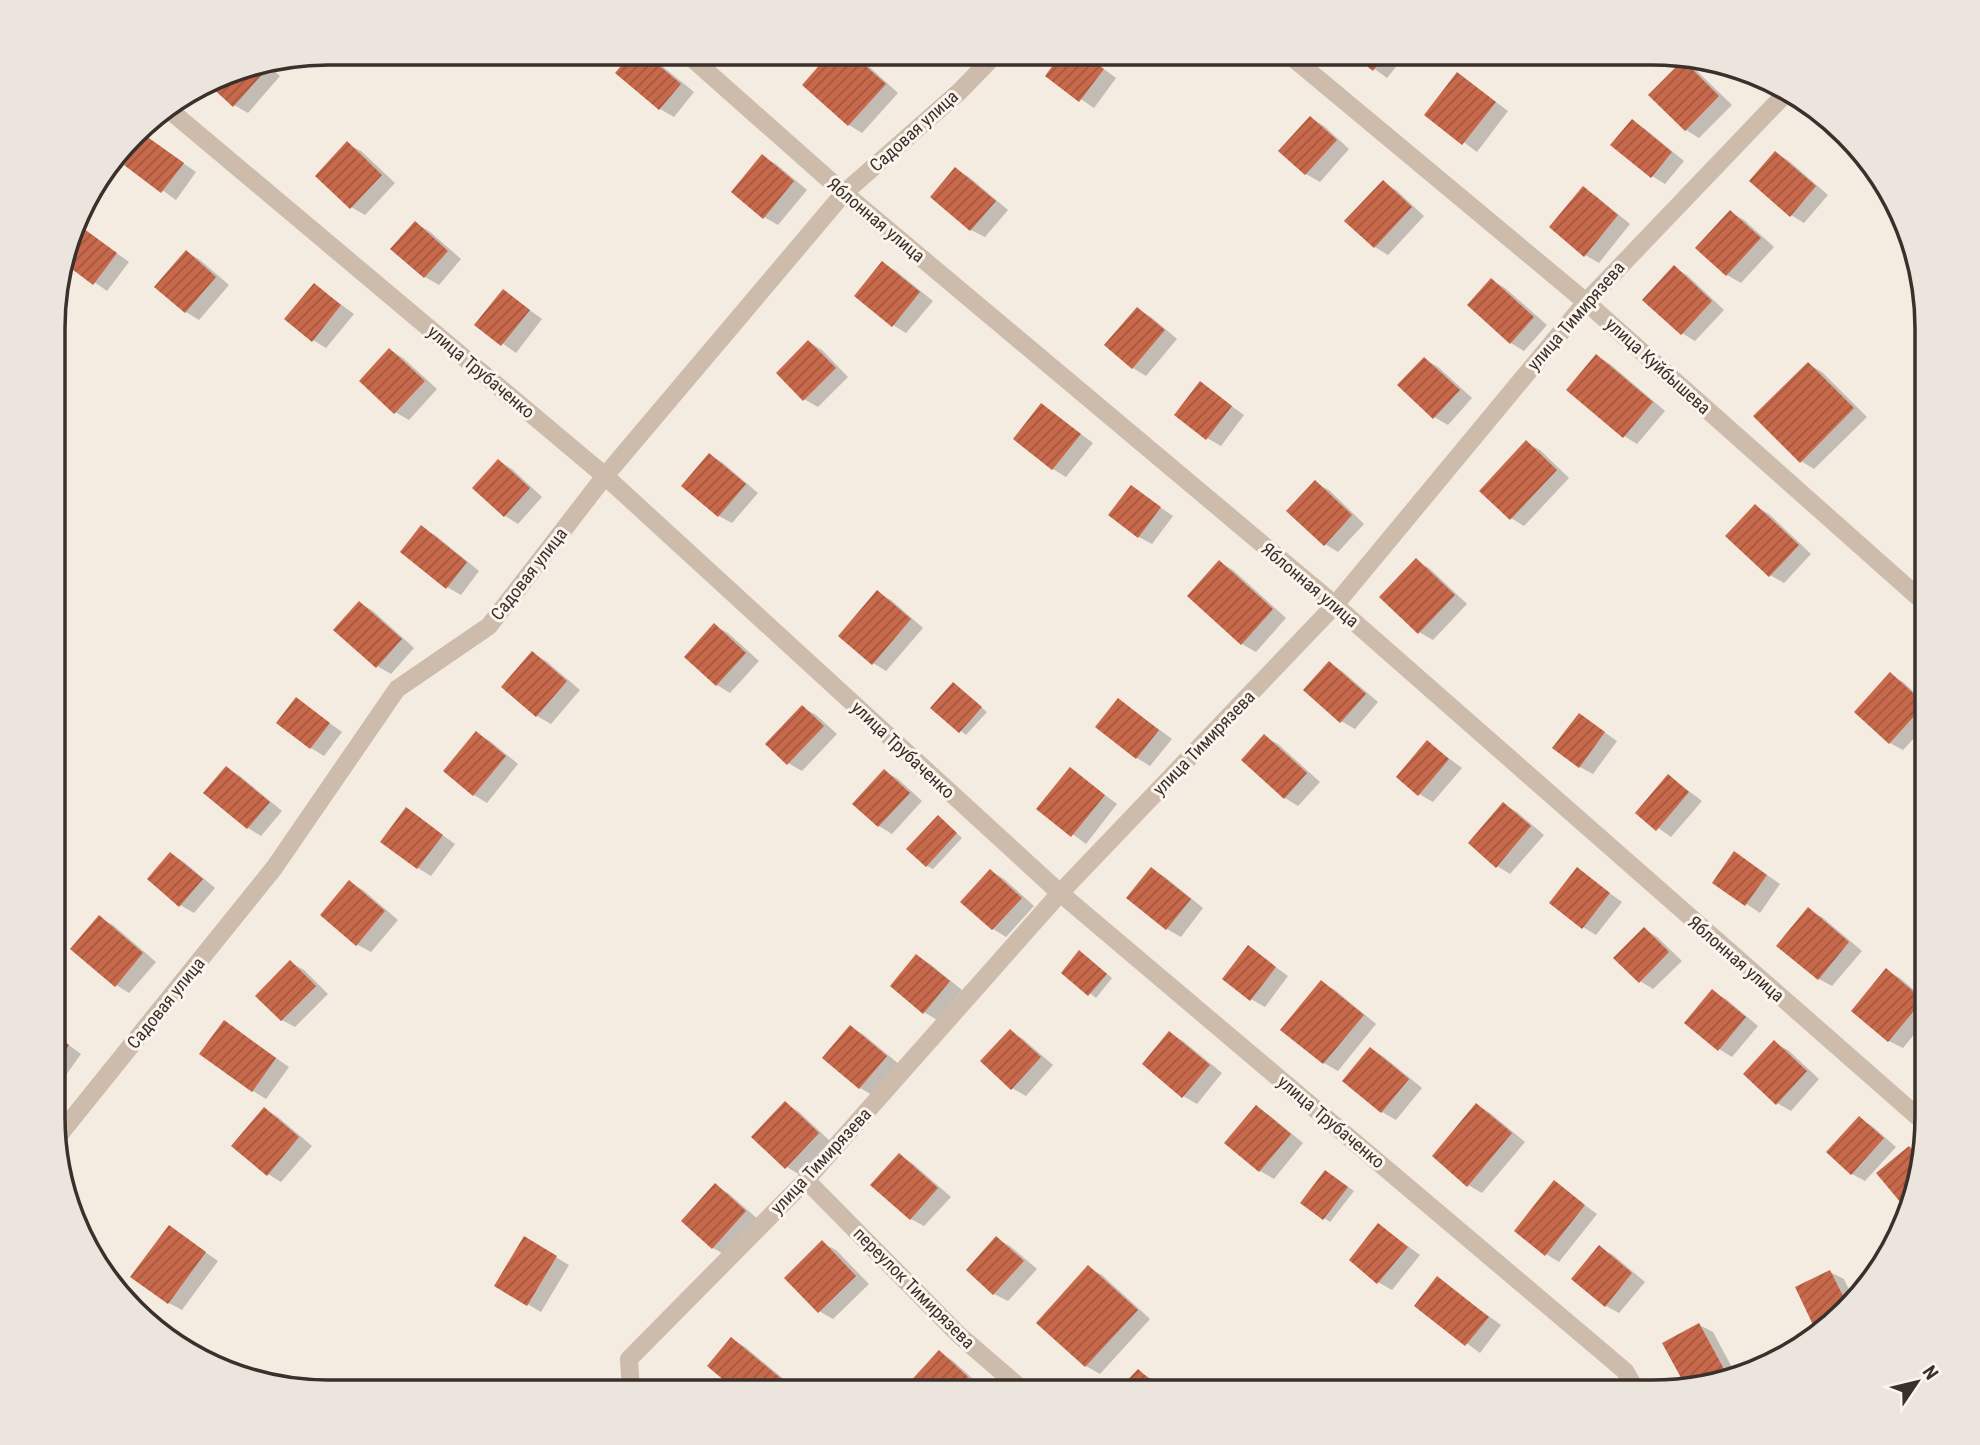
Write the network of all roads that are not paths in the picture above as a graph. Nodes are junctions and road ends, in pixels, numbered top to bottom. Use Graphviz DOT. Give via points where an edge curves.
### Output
graph roads {
  1 [pos="700,65"];
  2 [pos="985,65"];
  3 [pos="1301,65"];
  4 [pos="1781,98"];
  5 [pos="175,114"];
  6 [pos="844,193"];
  7 [pos="1586,302"];
  8 [pos="605,476"];
  9 [pos="1915,594"];
  10 [pos="1335,605"];
  11 [pos="1060,893"];
  12 [pos="1915,1114"];
  13 [pos="65,1128"];
  14 [pos="806,1180"];
  15 [pos="630,1380"];
  16 [pos="1011,1380"];
  17 [pos="1630,1380"];
  1 -- 6 [label="street, Яблонная улица"];
  2 -- 6 [label="street, Садовая улица"];
  3 -- 7 [label="street, улица Куйбышева"];
  4 -- 7 [label="street, улица Тимирязева"];
  5 -- 8 [label="street, улица Трубаченко"];
  6 -- 8 [label="street, Садовая улица"];
  6 -- 10 [label="street, Яблонная улица"];
  7 -- 9 [label="street, улица Куйбышева"];
  7 -- 10 [label="street, улица Тимирязева"];
  8 -- 11 [label="street, улица Трубаченко"];
  8 -- 13 [label="street, Садовая улица" via="489,626 397,689 274,868"];
  10 -- 11 [label="street, улица Тимирязева"];
  10 -- 12 [label="street, Яблонная улица"];
  11 -- 14 [label="street, улица Тимирязева"];
  11 -- 17 [label="street, улица Трубаченко" via="1625,1371"];
  14 -- 15 [label="street, улица Тимирязева" via="629,1359"];
  14 -- 16 [label="street, переулок Тимирязева" via="960,1335"];
}
